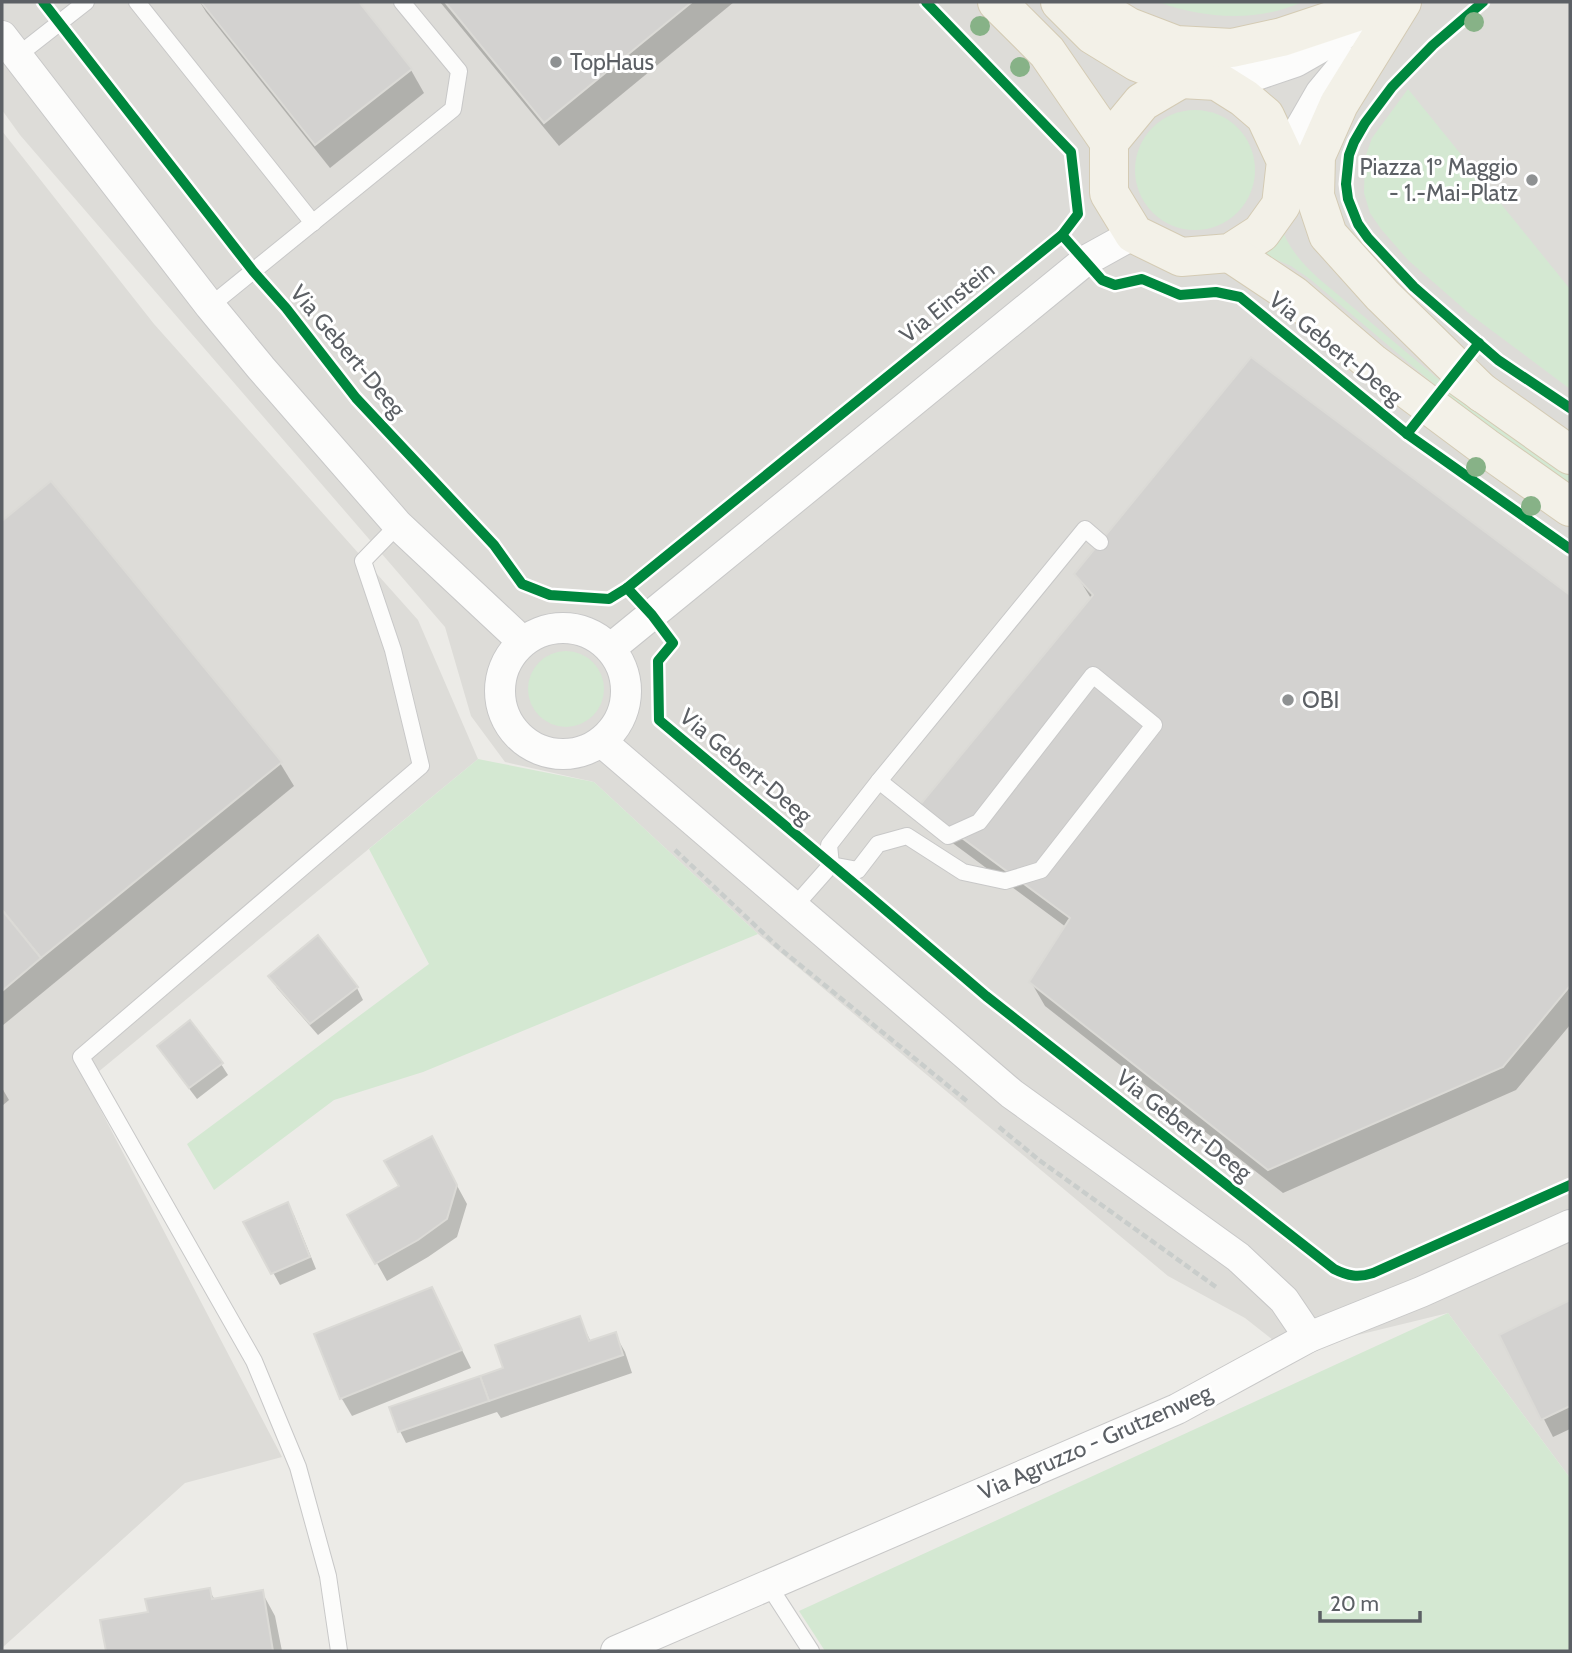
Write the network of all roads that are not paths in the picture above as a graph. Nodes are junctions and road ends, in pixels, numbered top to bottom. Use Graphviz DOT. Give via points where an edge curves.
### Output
graph roads {
  1 [pos="86,2"];
  2 [pos="137,2"];
  3 [pos="402,2"];
  4 [pos="998,2"];
  5 [pos="1060,2"];
  6 [pos="1088,2"];
  7 [pos="1387,2"];
  8 [pos="1395,2"];
  9 [pos="1401,2"];
  10 [pos="10,46"];
  11 [pos="1199,80"];
  12 [pos="1109,142"];
  13 [pos="1286,161"];
  14 [pos="1281,205"];
  15 [pos="313,223"];
  16 [pos="1134,234"];
  17 [pos="1230,253"];
  18 [pos="210,306"];
  19 [pos="1482,393"];
  20 [pos="1570,455"];
  21 [pos="1570,507"];
  22 [pos="398,525"];
  23 [pos="1100,542"];
  24 [pos="522,641"];
  25 [pos="611,648"];
  26 [pos="603,743"];
  27 [pos="879,781"];
  28 [pos="831,864"];
  29 [pos="793,908"];
  30 [pos="1570,1225"];
  31 [pos="1309,1337"];
  32 [pos="769,1586"];
  33 [pos="339,1651"];
  34 [pos="617,1651"];
  35 [pos="811,1651"];
  1 -- 10 [label="lane"];
  2 -- 15 [label="lane"];
  3 -- 15 [label="lane" via="459,71 453,109"];
  4 -- 12 [label="main road" via="1047,52"];
  5 -- 11 [label="main road" via="1093,35 1136,62"];
  6 -- 7 [label="main road" via="1129,27 1176,45 1232,48 1282,37"];
  8 -- 11 [label="main road" via="1294,58 1250,73"];
  9 -- 13 [label="main road" via="1324,95"];
  9 -- 19 [label="main road" via="1339,104 1316,156 1315,196 1328,235 1381,295"];
  10 -- 18 [label="street"];
  11 -- 12 [label="main road" via="1142,102"];
  11 -- 13 [label="main road" via="1244,98 1265,116"];
  12 -- 16 [label="main road" via="1109,193"];
  13 -- 14 [label="main road"];
  14 -- 17 [label="main road" via="1261,233"];
  14 -- 19 [label="main road" via="1333,273 1379,316"];
  15 -- 18 [label="lane"];
  16 -- 17 [label="main road" via="1181,257"];
  16 -- 25 [label="street" via="1085,261"];
  17 -- 21 [label="main road"];
  18 -- 22 [label="street"];
  19 -- 20 [label="main road"];
  22 -- 24 [label="street"];
  22 -- 33 [label="lane" via="363,561 393,650 421,766 81,1057 254,1361 298,1467 328,1576"];
  23 -- 27 [label="lane" via="1085,529"];
  24 -- 25 [label="street" via="546,629 582,629"];
  24 -- 26 [label="street" via="501,672 501,708 515,734 543,752 574,755"];
  25 -- 26 [label="street" via="627,678 625,710"];
  26 -- 29 [label="street"];
  27 -- 28 [label="lane" via="829,845"];
  27 -- 28 [label="lane" via="948,836 979,822 1093,675 1154,725 1041,870 1005,881 963,872 907,836 878,844 858,870"];
  28 -- 29 [label="lane"];
  29 -- 31 [label="street" via="1012,1094 1238,1257 1284,1300"];
  30 -- 31 [label="street, Via Agruzzo - Grutzenweg"];
  31 -- 32 [label="street, Via Agruzzo - Grutzenweg" via="1177,1409"];
  32 -- 34 [label="street, Via Agruzzo - Grutzenweg"];
  32 -- 35 [label="lane"];
}
